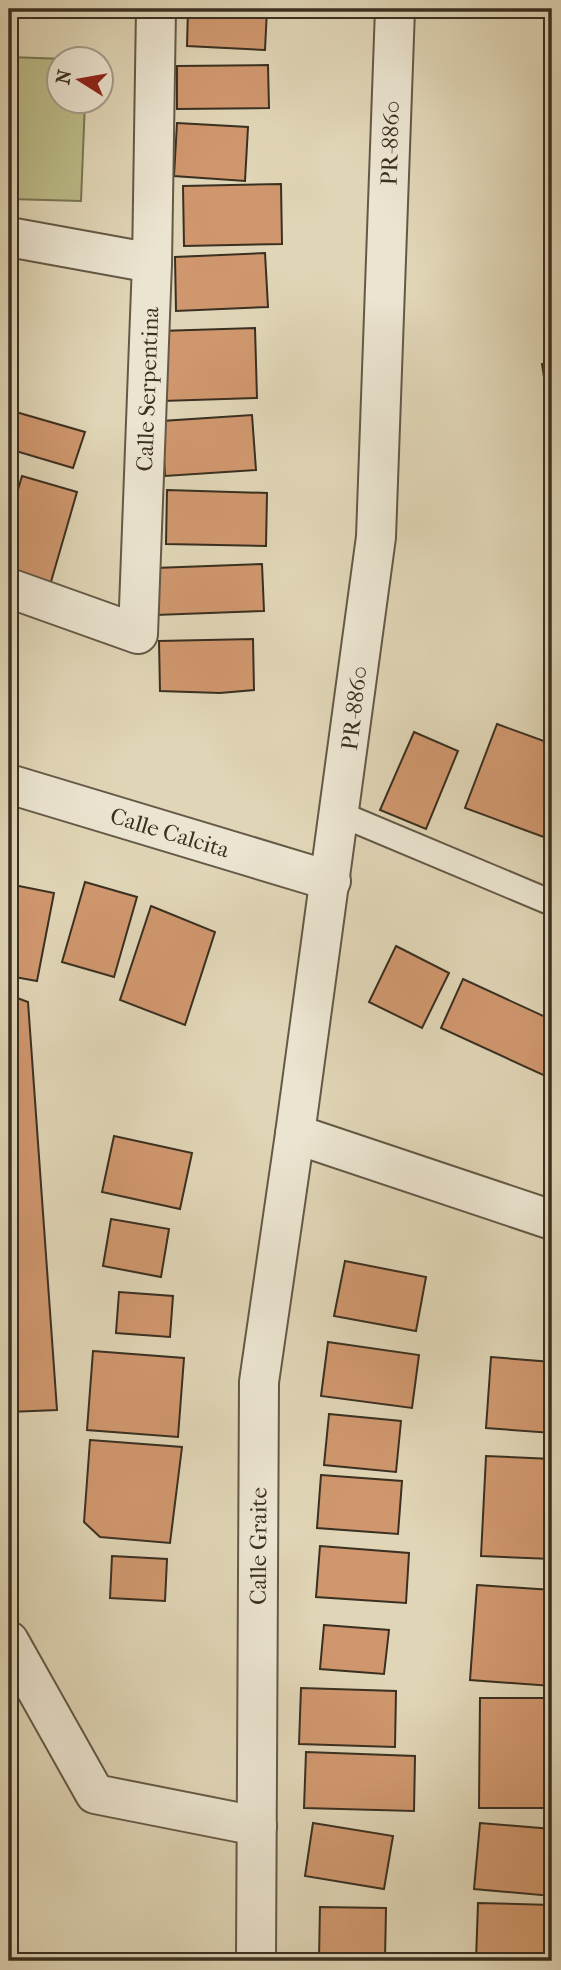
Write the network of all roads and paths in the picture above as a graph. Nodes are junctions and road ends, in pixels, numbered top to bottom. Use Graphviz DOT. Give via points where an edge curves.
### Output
graph roads {
  1 [pos="156,9"];
  2 [pos="395,9"];
  3 [pos="9,237"];
  4 [pos="152,263"];
  5 [pos="9,588"];
  6 [pos="9,784"];
  7 [pos="340,814"];
  8 [pos="331,881"];
  9 [pos="552,904"];
  10 [pos="295,1134"];
  11 [pos="552,1220"];
  12 [pos="9,1641"];
  13 [pos="257,1826"];
  14 [pos="256,1961"];
  1 -- 4 [label="street, Calle Serpentina"];
  2 -- 7 [label="street, PR-8860 / PR-8860" via="376,537"];
  3 -- 4 [label="street"];
  4 -- 5 [label="street, Calle Serpentina" via="138,634"];
  6 -- 8 [label="street, Calle Calcita"];
  7 -- 8 [label="street, PR-8860 / PR-8860"];
  7 -- 9 [label="lane"];
  8 -- 10 [label="street, PR-8860 / PR-8860"];
  10 -- 11 [label="street"];
  10 -- 13 [label="street, Calle Graite" via="259,1382"];
  12 -- 13 [label="street" via="95,1794"];
  13 -- 14 [label="street, Calle Graite"];
}
